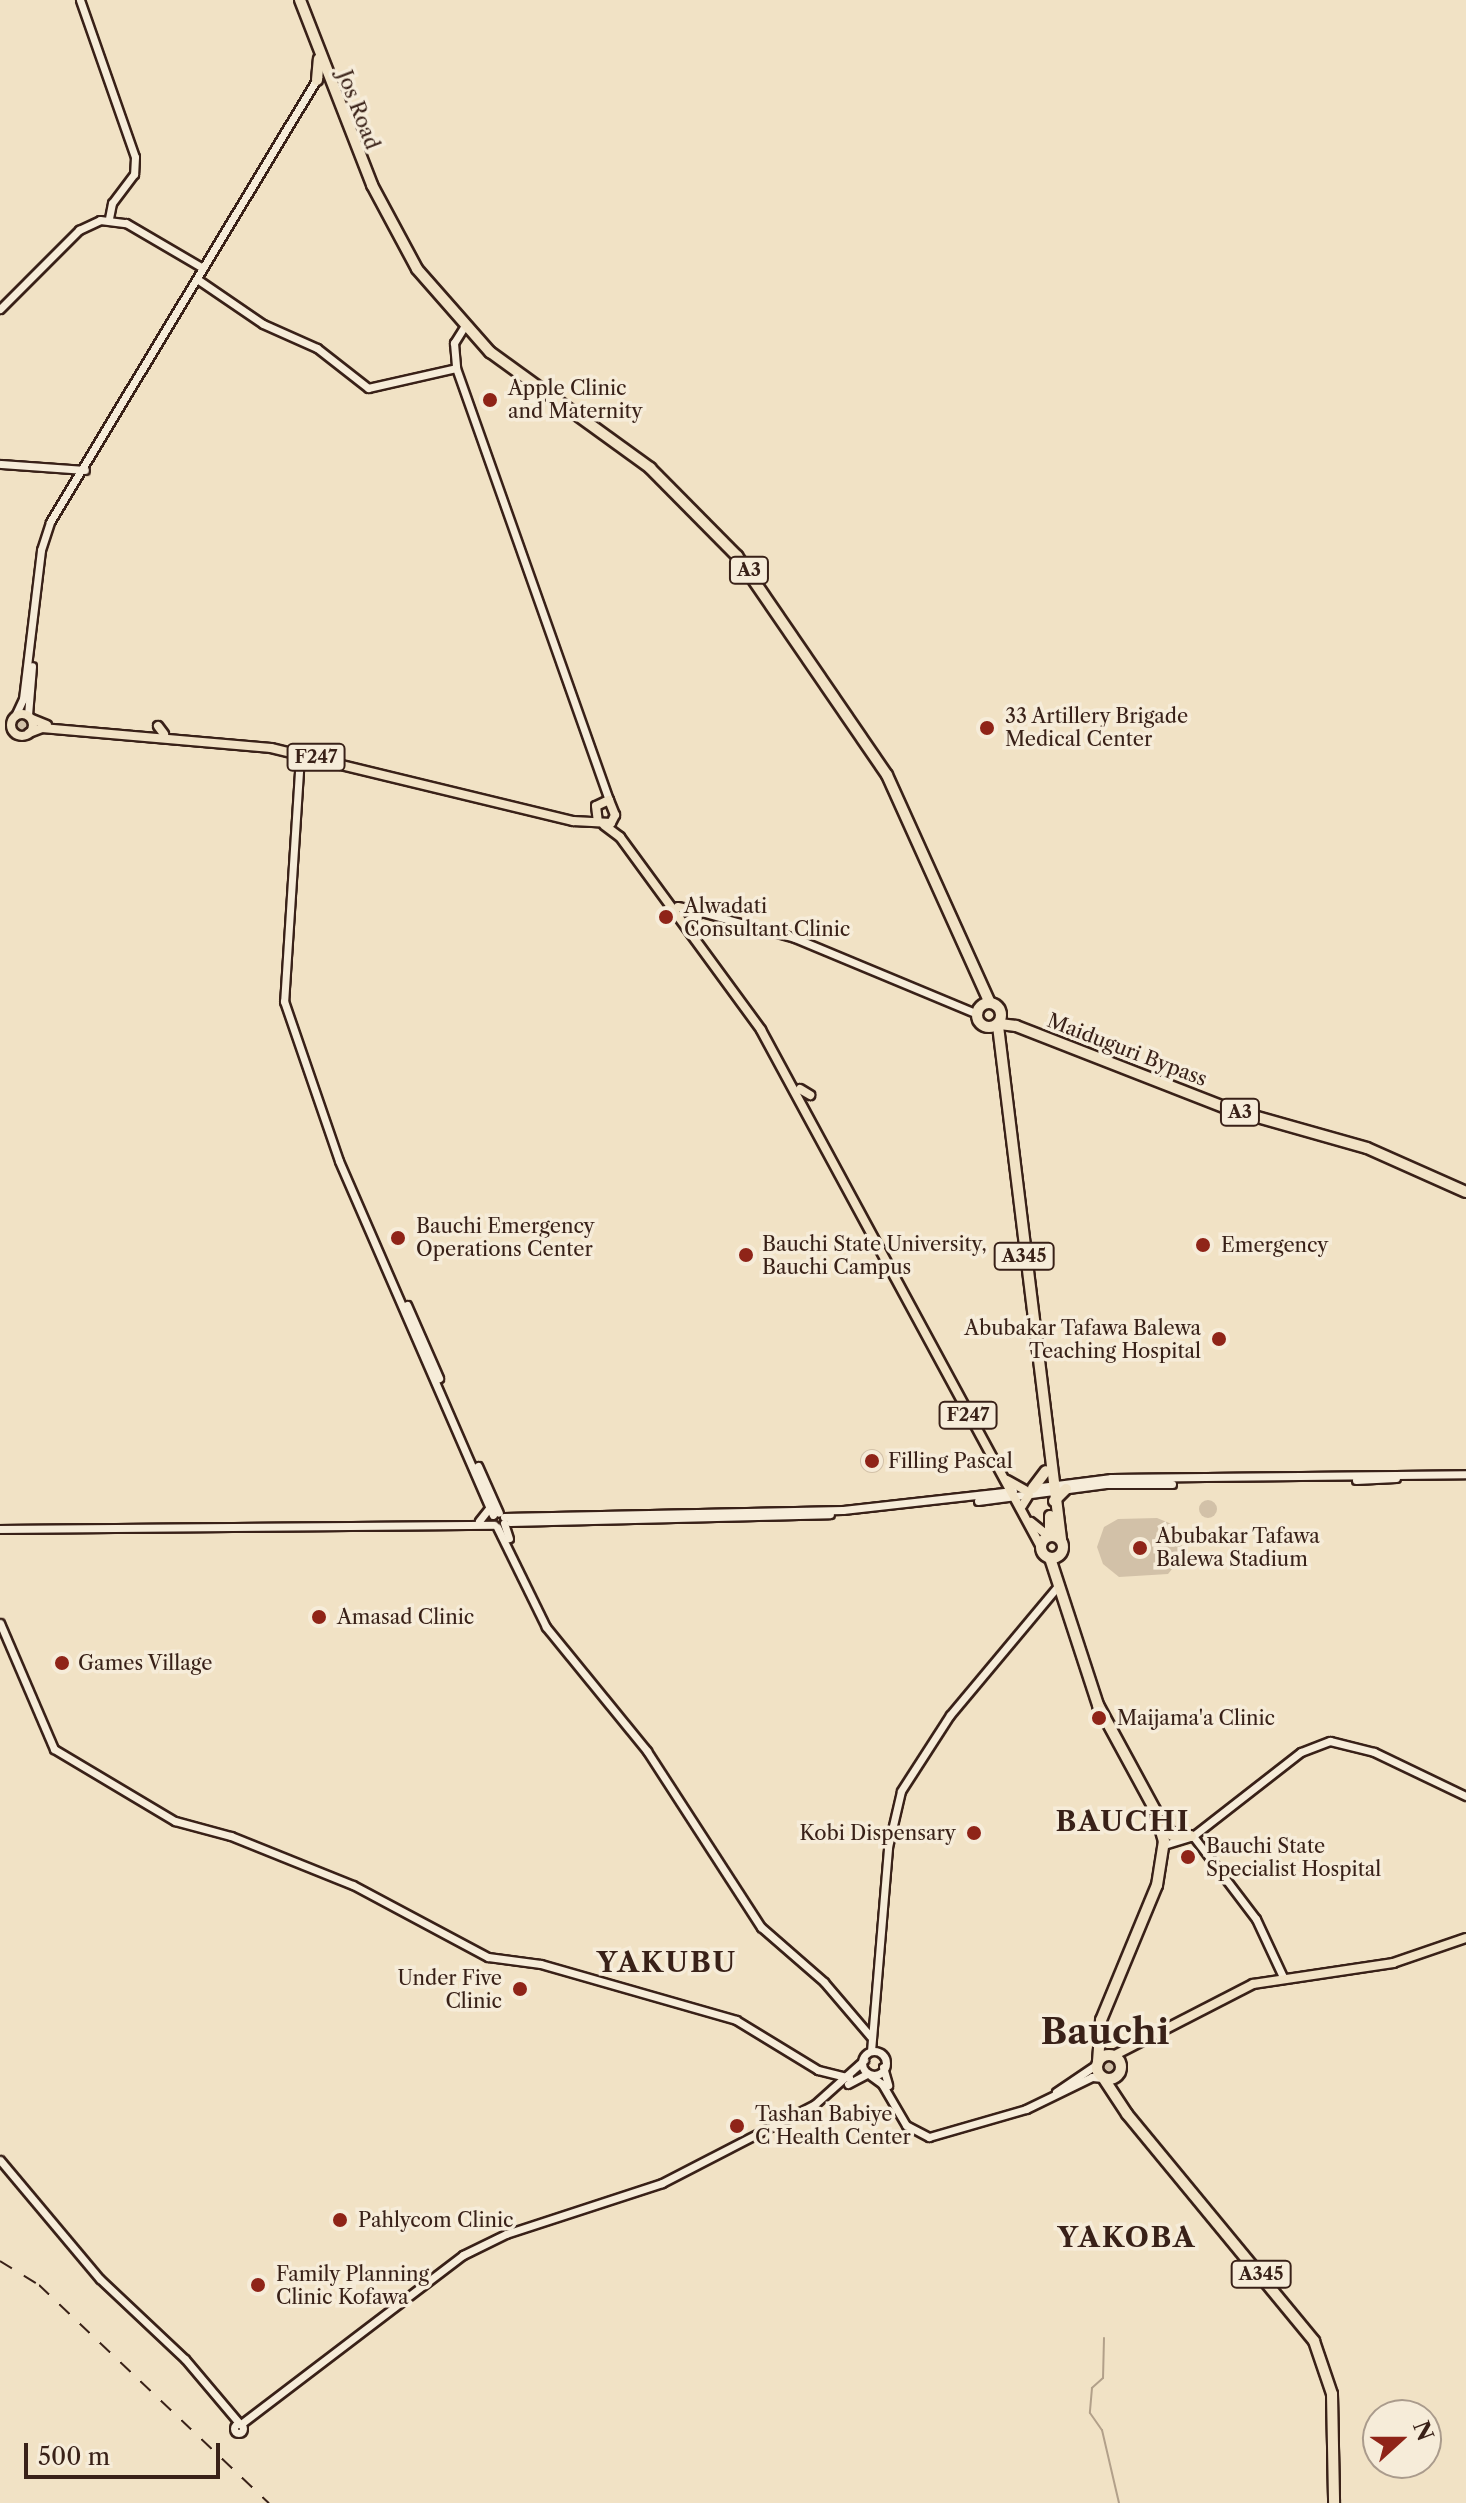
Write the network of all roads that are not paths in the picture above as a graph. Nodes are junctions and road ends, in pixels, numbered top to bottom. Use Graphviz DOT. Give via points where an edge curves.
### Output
graph roads {
  1 [pos="80,0"];
  2 [pos="298,0"];
  3 [pos="323,72"];
  4 [pos="111,210"];
  5 [pos="109,220"];
  6 [pos="231,226"];
  7 [pos="203,268"];
  8 [pos="200,281"];
  9 [pos="0,309"];
  10 [pos="177,316"];
  11 [pos="463,328"];
  12 [pos="456,368"];
  13 [pos="0,464"];
  14 [pos="85,470"];
  15 [pos="37,594"];
  16 [pos="30,717"];
  17 [pos="13,722"];
  18 [pos="0,724"];
  19 [pos="29,733"];
  20 [pos="302,754"];
  21 [pos="605,798"];
  22 [pos="595,810"];
  23 [pos="614,820"];
  24 [pos="601,823"];
  25 [pos="678,907"];
  26 [pos="701,912"];
  27 [pos="686,921"];
  28 [pos="982,1007"];
  29 [pos="996,1023"];
  30 [pos="761,1030"];
  31 [pos="756,1041"];
  32 [pos="800,1089"];
  33 [pos="810,1095"];
  34 [pos="1016,1107"];
  35 [pos="1007,1118"];
  36 [pos="1466,1189"];
  37 [pos="1032,1245"];
  38 [pos="1024,1253"];
  39 [pos="896,1272"];
  40 [pos="1026,1299"];
  41 [pos="1466,1476"];
  42 [pos="1005,1479"];
  43 [pos="1050,1486"];
  44 [pos="1066,1486"];
  45 [pos="1029,1491"];
  46 [pos="999,1496"];
  47 [pos="1015,1498"];
  48 [pos="822,1510"];
  49 [pos="863,1510"];
  50 [pos="797,1511"];
  51 [pos="497,1519"];
  52 [pos="479,1521"];
  53 [pos="520,1522"];
  54 [pos="0,1527"];
  55 [pos="507,1535"];
  56 [pos="1053,1537"];
  57 [pos="1041,1547"];
  58 [pos="1055,1557"];
  59 [pos="1060,1589"];
  60 [pos="1049,1605"];
  61 [pos="1066,1611"];
  62 [pos="0,1623"];
  63 [pos="1466,1794"];
  64 [pos="1163,1822"];
  65 [pos="1188,1838"];
  66 [pos="1165,1842"];
  67 [pos="1167,1859"];
  68 [pos="1466,1940"];
  69 [pos="1283,1977"];
  70 [pos="872,2026"];
  71 [pos="871,2037"];
  72 [pos="875,2050"];
  73 [pos="1112,2055"];
  74 [pos="864,2060"];
  75 [pos="1098,2063"];
  76 [pos="1121,2065"];
  77 [pos="883,2067"];
  78 [pos="869,2075"];
  79 [pos="849,2078"];
  80 [pos="1108,2078"];
  81 [pos="0,2162"];
  82 [pos="240,2425"];
  83 [pos="1336,2503"];
  1 -- 4 [label="street" via="135,157 134,174"];
  2 -- 3 [label="highway, Jos Road / A3"];
  3 -- 6 [label="street"];
  3 -- 11 [label="highway, Jos Road / A3" via="392,230"];
  4 -- 5 [label="street"];
  4 -- 5 [label="street"];
  5 -- 7 [label="street"];
  5 -- 9 [label="street" via="79,230"];
  6 -- 7 [label="street"];
  6 -- 8 [label="street"];
  7 -- 10 [label="street"];
  8 -- 10 [label="street"];
  8 -- 12 [label="street" via="263,324 317,348 368,388"];
  10 -- 14 [label="street"];
  11 -- 12 [label="street" via="454,348"];
  11 -- 28 [label="highway, A3" via="526,384 678,494 763,594 866,746 918,842"];
  12 -- 21 [label="street"];
  13 -- 14 [label="street"];
  14 -- 15 [label="street" via="45,534"];
  15 -- 16 [label="street"];
  15 -- 17 [label="street" via="23,699"];
  16 -- 17 [label="main road, F247"];
  16 -- 19 [label="main road"];
  16 -- 20 [label="main road, F247" via="43,725 161,730"];
  17 -- 18 [label="main road, F247"];
  17 -- 19 [label="main road, F247" via="19,736"];
  19 -- 20 [label="main road, F247" via="42,728"];
  20 -- 22 [label="main road, F247" via="570,817 585,817"];
  20 -- 24 [label="main road, F247" via="558,818"];
  20 -- 51 [label="street" via="284,1001 339,1161"];
  21 -- 22 [label="main road"];
  21 -- 23 [label="main road, F247"];
  22 -- 24 [label="main road"];
  23 -- 24 [label="main road"];
  23 -- 25 [label="main road, F247"];
  24 -- 27 [label="main road, F247" via="616,832 660,897"];
  25 -- 26 [label="main road"];
  25 -- 27 [label="main road, F247"];
  26 -- 27 [label="street"];
  26 -- 28 [label="street" via="795,938 966,1008"];
  27 -- 30 [label="main road, F247"];
  27 -- 32 [label="main road, F247" via="746,999"];
  28 -- 29 [label="highway, A3"];
  28 -- 29 [label="highway, A3"];
  29 -- 35 [label="highway, A345"];
  29 -- 36 [label="highway, Maiduguri Bypass / A3" via="1016,1026 1229,1109 1367,1148"];
  29 -- 40 [label="highway, A345"];
  30 -- 31 [label="main road"];
  30 -- 39 [label="main road, F247" via="846,1191"];
  32 -- 33 [label="main road"];
  32 -- 39 [label="main road, F247"];
  34 -- 35 [label="highway"];
  35 -- 38 [label="highway, A345"];
  37 -- 38 [label="highway"];
  38 -- 40 [label="highway, A345"];
  39 -- 42 [label="main road, F247"];
  40 -- 43 [label="highway, A345"];
  41 -- 44 [label="street"];
  42 -- 45 [label="main road"];
  42 -- 46 [label="main road"];
  42 -- 47 [label="main road, F247"];
  43 -- 44 [label="highway"];
  43 -- 44 [label="highway"];
  43 -- 45 [label="highway"];
  43 -- 45 [label="street"];
  43 -- 56 [label="highway, A345"];
  45 -- 47 [label="main road"];
  45 -- 47 [label="street"];
  46 -- 47 [label="main road"];
  46 -- 47 [label="street"];
  46 -- 49 [label="street"];
  47 -- 56 [label="main road, F247" via="1033,1527"];
  47 -- 57 [label="main road, F247"];
  48 -- 49 [label="street"];
  48 -- 50 [label="street"];
  48 -- 50 [label="street" via="808,1500"];
  49 -- 53 [label="street" via="756,1519"];
  50 -- 51 [label="street"];
  51 -- 52 [label="street"];
  51 -- 52 [label="street"];
  51 -- 53 [label="street"];
  51 -- 54 [label="street"];
  51 -- 55 [label="street"];
  51 -- 71 [label="street" via="546,1627 647,1751 761,1927 824,1982"];
  52 -- 54 [label="street"];
  53 -- 55 [label="street" via="510,1526"];
  55 -- 70 [label="street" via="549,1625 663,1771 763,1926 826,1981 861,2022"];
  56 -- 57 [label="highway"];
  56 -- 58 [label="highway, A345"];
  57 -- 58 [label="highway, A345"];
  58 -- 59 [label="highway, A345"];
  59 -- 60 [label="street"];
  59 -- 61 [label="highway, A345"];
  59 -- 64 [label="highway, A345" via="1101,1703"];
  59 -- 70 [label="street" via="950,1715 901,1791 888,1847 884,1945"];
  60 -- 61 [label="highway" via="1058,1603"];
  60 -- 72 [label="street" via="946,1726 904,1796 892,1848"];
  61 -- 66 [label="highway, A345" via="1098,1705 1151,1801"];
  62 -- 79 [label="street" via="54,1749 175,1821 231,1836 353,1885 488,1957 541,1964 736,2020 818,2070"];
  63 -- 65 [label="street" via="1364,1744 1329,1738 1301,1750"];
  64 -- 65 [label="highway" via="1172,1835"];
  64 -- 66 [label="highway, A345"];
  65 -- 66 [label="street"];
  65 -- 67 [label="highway"];
  65 -- 69 [label="street" via="1256,1919"];
  66 -- 67 [label="highway, A345"];
  66 -- 75 [label="highway, A345" via="1157,1885 1102,2015"];
  67 -- 73 [label="highway, A345" via="1105,2015 1103,2042"];
  68 -- 69 [label="main road" via="1393,1963"];
  68 -- 76 [label="main road" via="1409,1963 1254,1989 1159,2032 1126,2053"];
  69 -- 73 [label="main road" via="1192,2011"];
  70 -- 71 [label="street"];
  71 -- 72 [label="street"];
  72 -- 74 [label="street"];
  72 -- 77 [label="street" via="885,2056"];
  73 -- 75 [label="highway"];
  73 -- 76 [label="highway"];
  74 -- 78 [label="street"];
  74 -- 79 [label="street"];
  75 -- 77 [label="street" via="1080,2079 1025,2106 930,2132 908,2121"];
  75 -- 80 [label="highway, A345"];
  76 -- 80 [label="highway"];
  77 -- 78 [label="street"];
  78 -- 80 [label="street" via="882,2084 908,2128 929,2137 1026,2109 1092,2077"];
  78 -- 82 [label="street" via="658,2190 480,2248"];
  79 -- 82 [label="street" via="815,2104 646,2191 512,2232 463,2255"];
  80 -- 83 [label="highway, A345" via="1127,2114 1312,2336 1332,2394"];
  81 -- 82 [label="street" via="114,2296 187,2362"];
}
